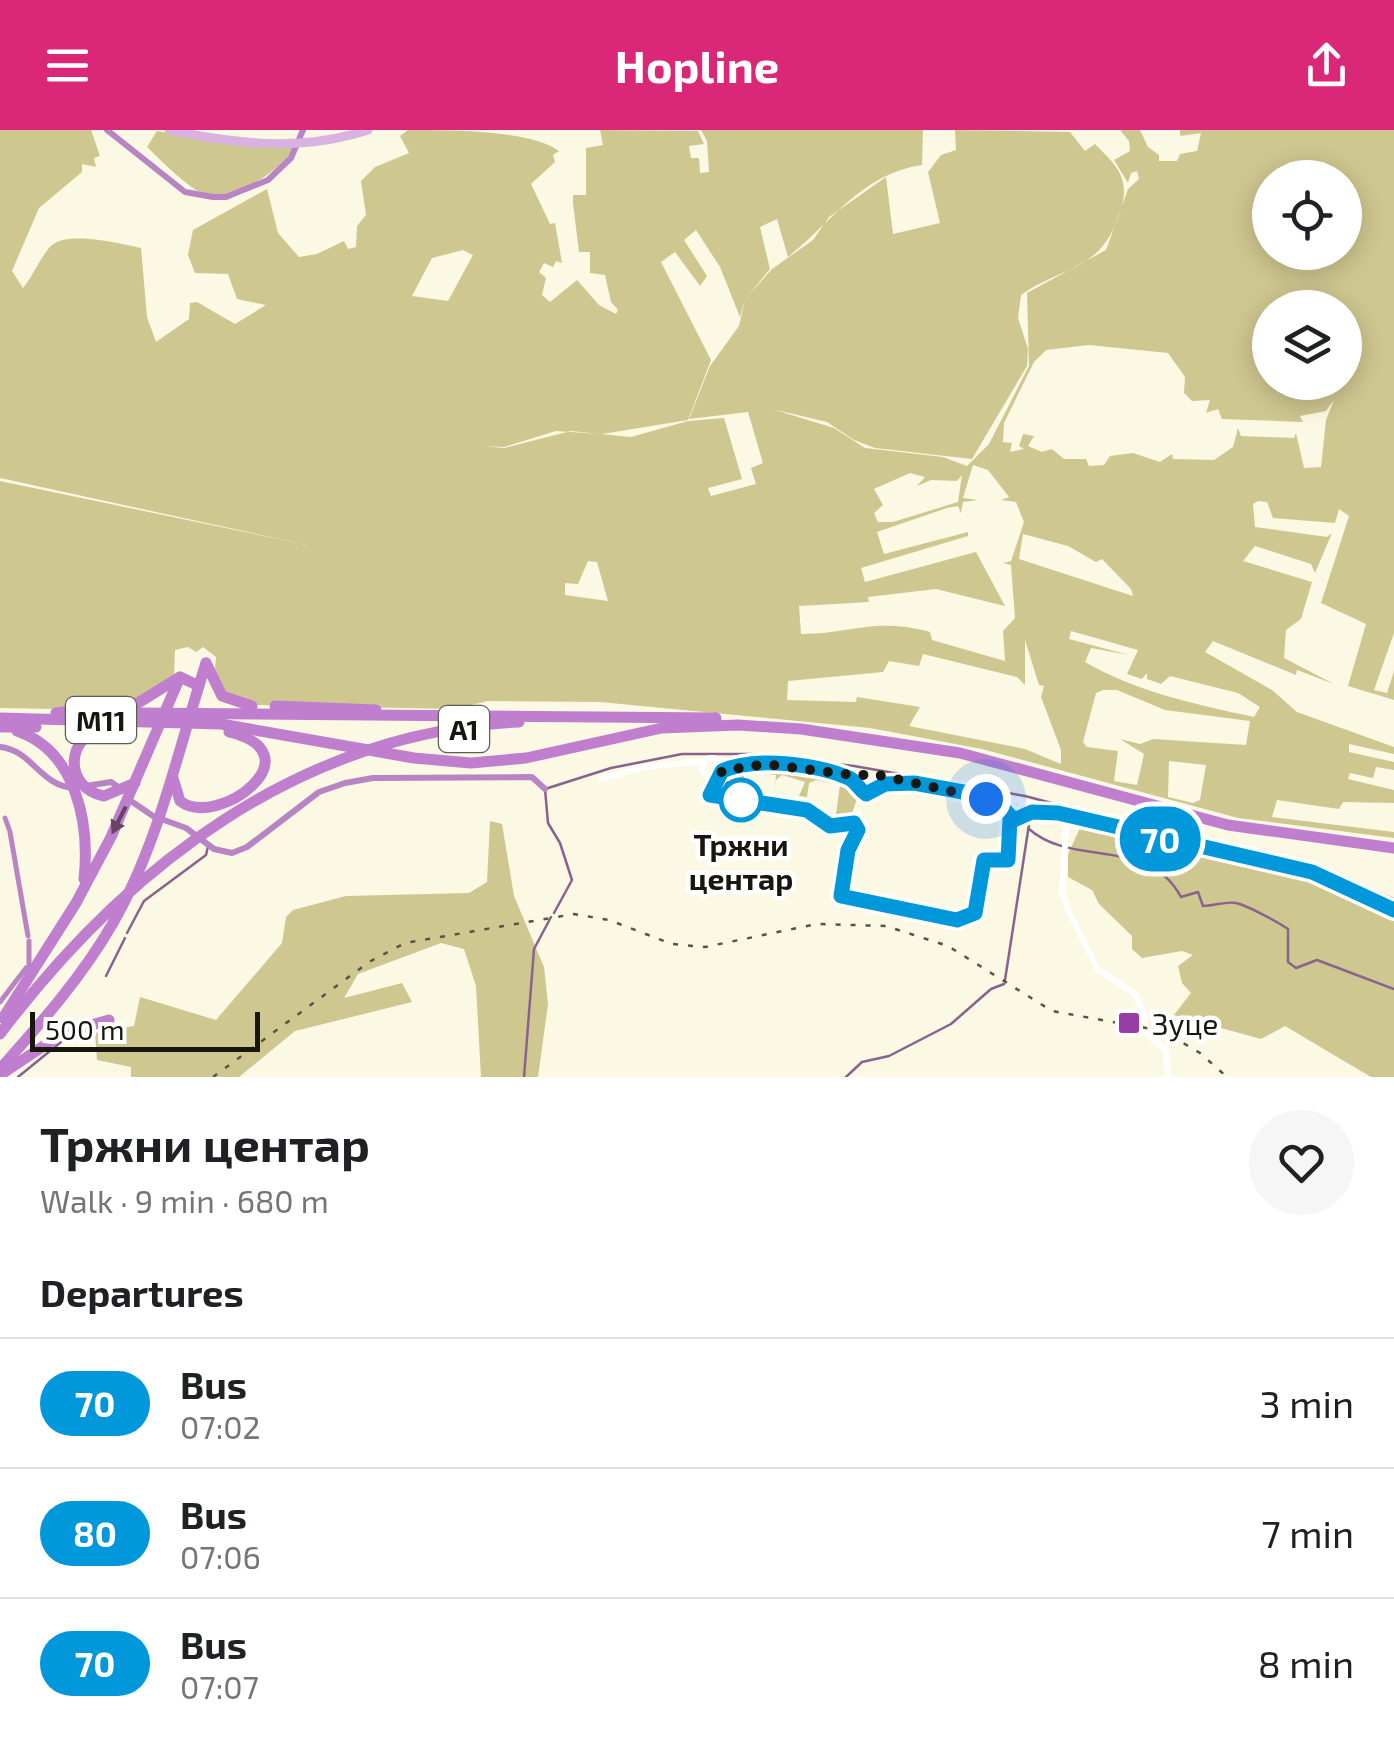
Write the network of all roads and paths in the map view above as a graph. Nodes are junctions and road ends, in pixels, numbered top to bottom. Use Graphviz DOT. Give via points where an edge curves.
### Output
graph roads {
  1 [pos="169,130"];
  2 [pos="368,130"];
  3 [pos="180,677"];
  4 [pos="199,686"];
  5 [pos="56,713"];
  6 [pos="390,714"];
  7 [pos="519,716"];
  8 [pos="1,721"];
  9 [pos="738,724"];
  10 [pos="106,728"];
  11 [pos="229,732"];
  12 [pos="332,741"];
  13 [pos="719,761"];
  14 [pos="705,762"];
  15 [pos="678,764"];
  16 [pos="765,764"];
  17 [pos="174,767"];
  18 [pos="722,771"];
  19 [pos="703,772"];
  20 [pos="876,777"];
  21 [pos="601,779"];
  22 [pos="139,780"];
  23 [pos="858,780"];
  24 [pos="73,783"];
  25 [pos="914,783"];
  26 [pos="1089,784"];
  27 [pos="877,787"];
  28 [pos="1024,804"];
  29 [pos="1007,806"];
  30 [pos="1062,814"];
  31 [pos="1024,816"];
  32 [pos="207,825"];
  33 [pos="188,838"];
  34 [pos="1356,845"];
  35 [pos="1394,845"];
  36 [pos="1394,858"];
  37 [pos="76,904"];
  38 [pos="1394,910"];
  39 [pos="2,1020"];
  40 [pos="109,1020"];
  41 [pos="0,1034"];
  42 [pos="0,1072"];
  43 [pos="1168,1077"];
  1 -- 2 [label="main road" via="240,144 297,145"];
  3 -- 4 [label="highway"];
  3 -- 5 [label="highway" via="144,701"];
  3 -- 22 [label="highway"];
  4 -- 6 [label="highway" via="206,663 217,692 239,705 358,706"];
  4 -- 17 [label="highway"];
  5 -- 6 [label="highway, M11"];
  5 -- 8 [label="highway, M11"];
  6 -- 7 [label="highway"];
  7 -- 26 [label="highway, A1" via="814,724 962,748"];
  7 -- 32 [label="highway, A1" via="436,728 354,751 278,782"];
  8 -- 10 [label="highway"];
  8 -- 12 [label="highway, M11" via="202,722"];
  8 -- 24 [label="highway" via="45,744"];
  9 -- 12 [label="highway" via="650,730 494,762 449,762"];
  9 -- 26 [label="highway, A1" via="898,742"];
  9 -- 32 [label="highway, A1" via="526,722 455,730 316,772"];
  10 -- 11 [label="highway"];
  10 -- 24 [label="highway" via="79,743"];
  11 -- 12 [label="highway"];
  11 -- 17 [label="highway" via="258,744 266,768 250,787 202,810 190,808 178,798"];
  13 -- 14 [label="street"];
  13 -- 16 [label="street"];
  13 -- 18 [label="street"];
  14 -- 15 [label="street"];
  14 -- 19 [label="street"];
  15 -- 19 [label="street"];
  15 -- 21 [label="street"];
  16 -- 18 [label="street"];
  16 -- 23 [label="street"];
  17 -- 42 [label="highway" via="135,880 101,944"];
  18 -- 19 [label="street" via="714,778"];
  20 -- 23 [label="street" via="866,773"];
  20 -- 25 [label="street"];
  20 -- 27 [label="street"];
  22 -- 24 [label="highway" via="101,796"];
  22 -- 37 [label="highway, one-way"];
  23 -- 27 [label="street" via="866,794"];
  24 -- 37 [label="highway" via="86,847"];
  25 -- 27 [label="street"];
  25 -- 29 [label="street"];
  26 -- 34 [label="highway, A1" via="1228,825"];
  26 -- 35 [label="highway, A1" via="1265,827"];
  28 -- 29 [label="street" via="1016,799"];
  28 -- 30 [label="street"];
  28 -- 31 [label="street"];
  29 -- 31 [label="street" via="1012,819"];
  30 -- 31 [label="street"];
  30 -- 38 [label="street" via="1312,872"];
  30 -- 43 [label="street" via="1068,910 1099,972 1139,1000 1145,1032 1166,1050"];
  32 -- 33 [label="highway"];
  33 -- 39 [label="highway" via="80,923"];
  33 -- 41 [label="highway" via="96,918"];
  34 -- 35 [label="highway, A1"];
  34 -- 36 [label="highway"];
  37 -- 39 [label="highway"];
  40 -- 42 [label="highway" via="63,1032"];
}
